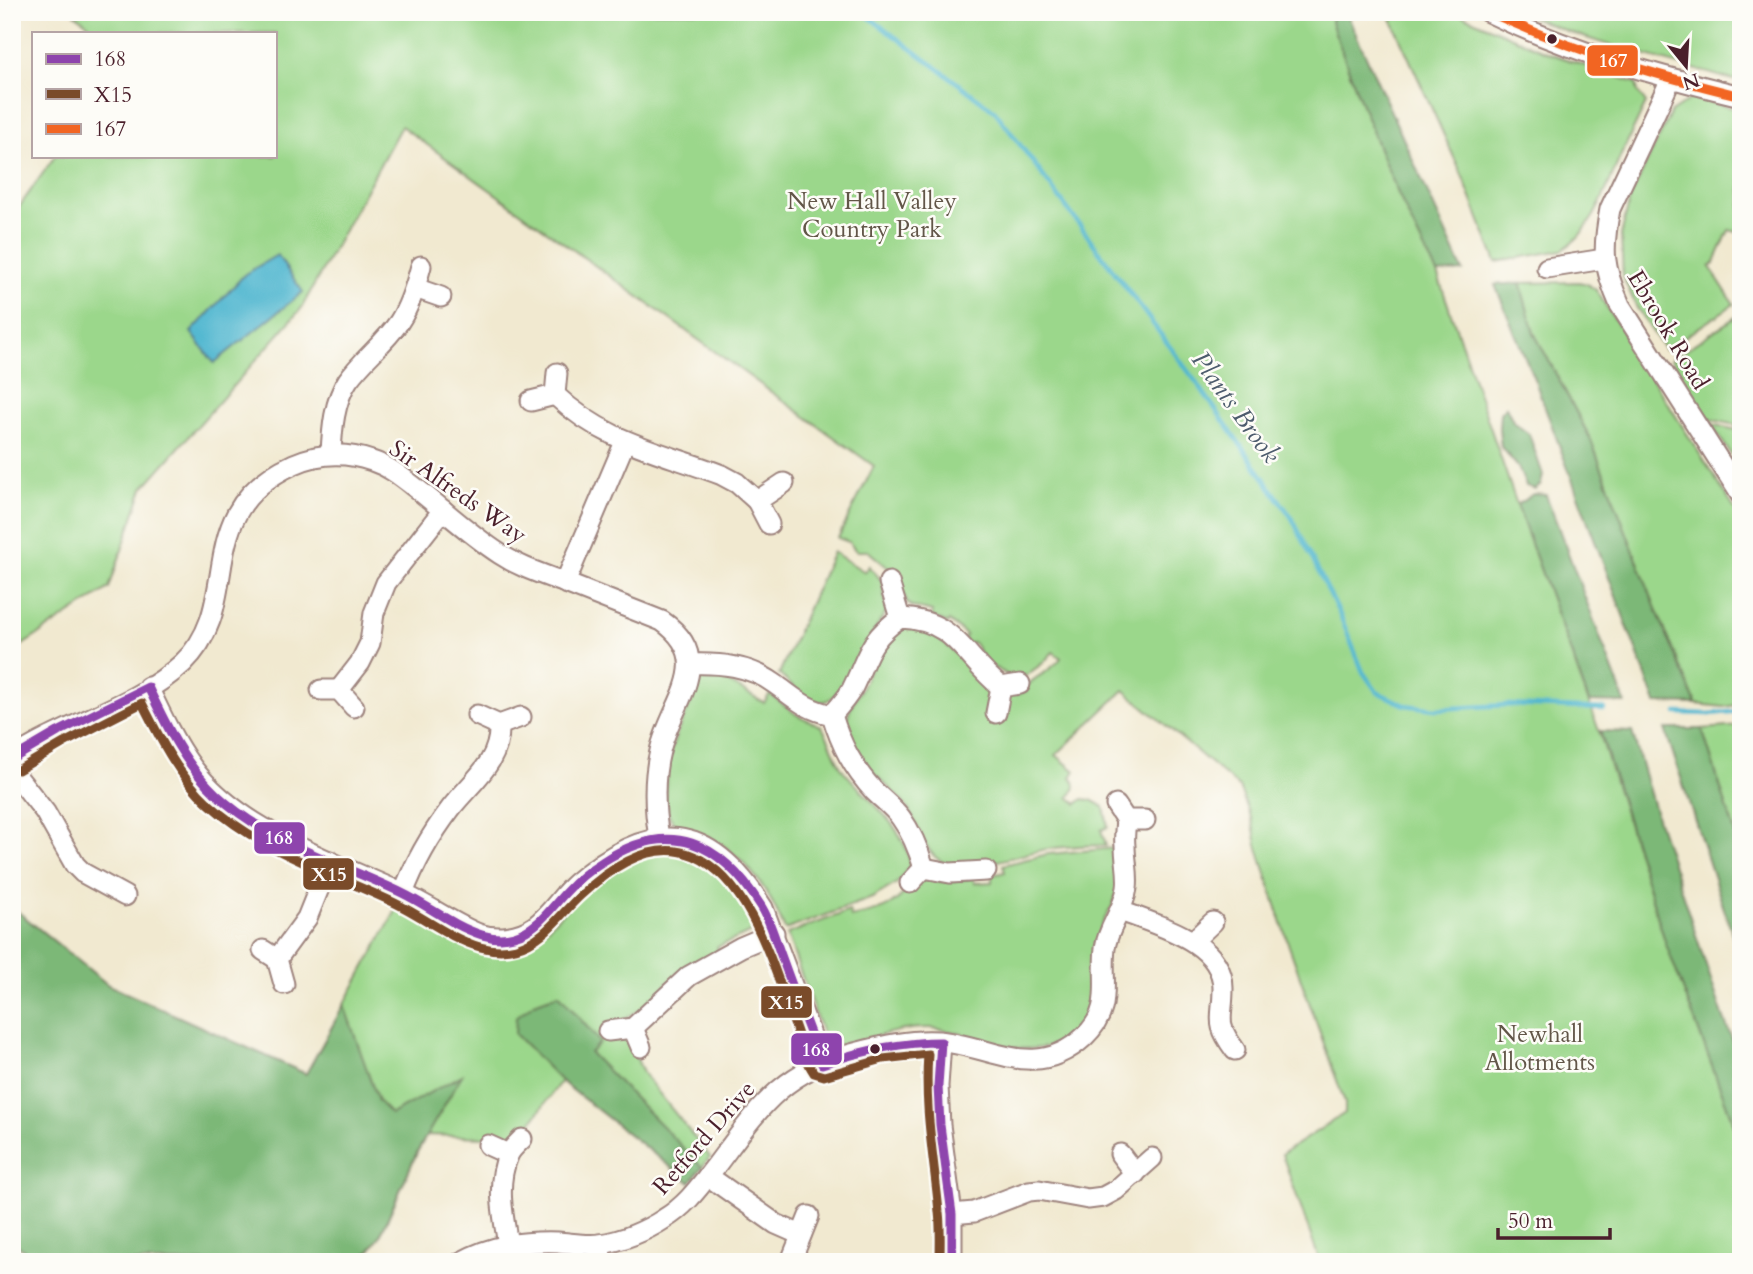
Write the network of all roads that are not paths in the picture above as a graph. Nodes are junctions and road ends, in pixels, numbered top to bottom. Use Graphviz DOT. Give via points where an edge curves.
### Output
graph roads {
  1 [pos="1493,13"];
  2 [pos="1671,79"];
  3 [pos="1741,96"];
  4 [pos="1604,259"];
  5 [pos="421,266"];
  6 [pos="1546,268"];
  7 [pos="415,288"];
  8 [pos="442,297"];
  9 [pos="557,373"];
  10 [pos="555,395"];
  11 [pos="531,401"];
  12 [pos="625,442"];
  13 [pos="331,454"];
  14 [pos="784,482"];
  15 [pos="1738,485"];
  16 [pos="757,501"];
  17 [pos="443,510"];
  18 [pos="769,524"];
  19 [pos="889,582"];
  20 [pos="565,583"];
  21 [pos="900,618"];
  22 [pos="690,664"];
  23 [pos="148,687"];
  24 [pos="354,707"];
  25 [pos="996,713"];
  26 [pos="477,715"];
  27 [pos="832,715"];
  28 [pos="521,717"];
  29 [pos="499,726"];
  30 [pos="12,760"];
  31 [pos="12,770"];
  32 [pos="1129,815"];
  33 [pos="659,837"];
  34 [pos="330,861"];
  35 [pos="924,868"];
  36 [pos="986,871"];
  37 [pos="909,883"];
  38 [pos="403,894"];
  39 [pos="126,897"];
  40 [pos="1121,911"];
  41 [pos="1213,922"];
  42 [pos="774,933"];
  43 [pos="1194,940"];
  44 [pos="284,984"];
  45 [pos="633,1028"];
  46 [pos="608,1031"];
  47 [pos="941,1042"];
  48 [pos="641,1047"];
  49 [pos="1237,1052"];
  50 [pos="822,1064"];
  51 [pos="522,1139"];
  52 [pos="488,1145"];
  53 [pos="508,1154"];
  54 [pos="1120,1154"];
  55 [pos="1152,1158"];
  56 [pos="1135,1174"];
  57 [pos="708,1176"];
  58 [pos="952,1214"];
  59 [pos="809,1216"];
  60 [pos="801,1235"];
  61 [pos="508,1244"];
  62 [pos="600,1253"];
  63 [pos="793,1256"];
  64 [pos="461,1262"];
  65 [pos="952,1262"];
  1 -- 2 [label="street" via="1583,52"];
  2 -- 3 [label="street"];
  2 -- 4 [label="street, Ebrook Road" via="1610,209"];
  4 -- 6 [label="street, Ebrook Road"];
  4 -- 15 [label="street, Ebrook Road" via="1620,305"];
  5 -- 7 [label="street"];
  7 -- 8 [label="street"];
  7 -- 13 [label="street" via="400,320 348,380 335,412"];
  9 -- 10 [label="street"];
  10 -- 11 [label="street"];
  10 -- 12 [label="street"];
  12 -- 16 [label="street" via="722,475"];
  12 -- 20 [label="street"];
  13 -- 17 [label="street, Sir Alfreds Way" via="351,455 390,468"];
  13 -- 23 [label="street, Sir Alfreds Way" via="278,472 248,498 226,539 209,624 200,643 183,663"];
  14 -- 16 [label="street"];
  16 -- 18 [label="street"];
  17 -- 20 [label="street, Sir Alfreds Way" via="513,562"];
  17 -- 24 [label="street" via="386,583 360,663 330,690"];
  19 -- 21 [label="street"];
  20 -- 22 [label="street, Sir Alfreds Way" via="662,621 677,631"];
  21 -- 25 [label="street" via="940,627 982,670 1011,686"];
  21 -- 27 [label="street" via="873,643 851,690"];
  22 -- 27 [label="street" via="750,670 799,703"];
  22 -- 33 [label="street" via="687,688 671,716 659,754 654,801"];
  23 -- 30 [label="street, Sir Alfreds Way"];
  23 -- 34 [label="street" via="192,768 215,793 235,810"];
  26 -- 29 [label="street"];
  27 -- 35 [label="street" via="849,758 900,817"];
  28 -- 29 [label="street"];
  29 -- 38 [label="street" via="493,757 433,834"];
  31 -- 39 [label="street" via="45,812 75,865"];
  32 -- 40 [label="street, Retford Drive" via="1124,845 1127,890"];
  33 -- 38 [label="street" via="612,855 573,885 535,926 512,936 479,934"];
  33 -- 42 [label="street" via="690,841 720,856 748,885"];
  34 -- 38 [label="street"];
  34 -- 44 [label="street" via="307,918 270,955"];
  35 -- 36 [label="street" via="950,873"];
  35 -- 37 [label="street"];
  40 -- 43 [label="street"];
  40 -- 47 [label="street, Retford Drive" via="1105,945 1104,1007 1083,1038 1041,1060 1023,1061"];
  41 -- 43 [label="street"];
  42 -- 45 [label="street" via="689,976"];
  42 -- 50 [label="street"];
  43 -- 49 [label="street" via="1217,965 1223,988 1220,1024"];
  45 -- 46 [label="street"];
  45 -- 48 [label="street"];
  47 -- 50 [label="street, Retford Drive" via="896,1044"];
  47 -- 58 [label="street" via="940,1125"];
  50 -- 57 [label="street, Retford Drive" via="777,1090"];
  51 -- 53 [label="street"];
  52 -- 53 [label="street"];
  53 -- 61 [label="street" via="501,1203"];
  54 -- 56 [label="street"];
  55 -- 56 [label="street"];
  56 -- 58 [label="street" via="1103,1197 1029,1191 990,1208"];
  57 -- 60 [label="street" via="776,1224"];
  57 -- 62 [label="street, Retford Drive" via="686,1203 664,1220"];
  58 -- 65 [label="street"];
  59 -- 60 [label="street"];
  60 -- 63 [label="street"];
  61 -- 62 [label="street, Retford Drive" via="552,1242"];
  61 -- 64 [label="street, Retford Drive"];
}
